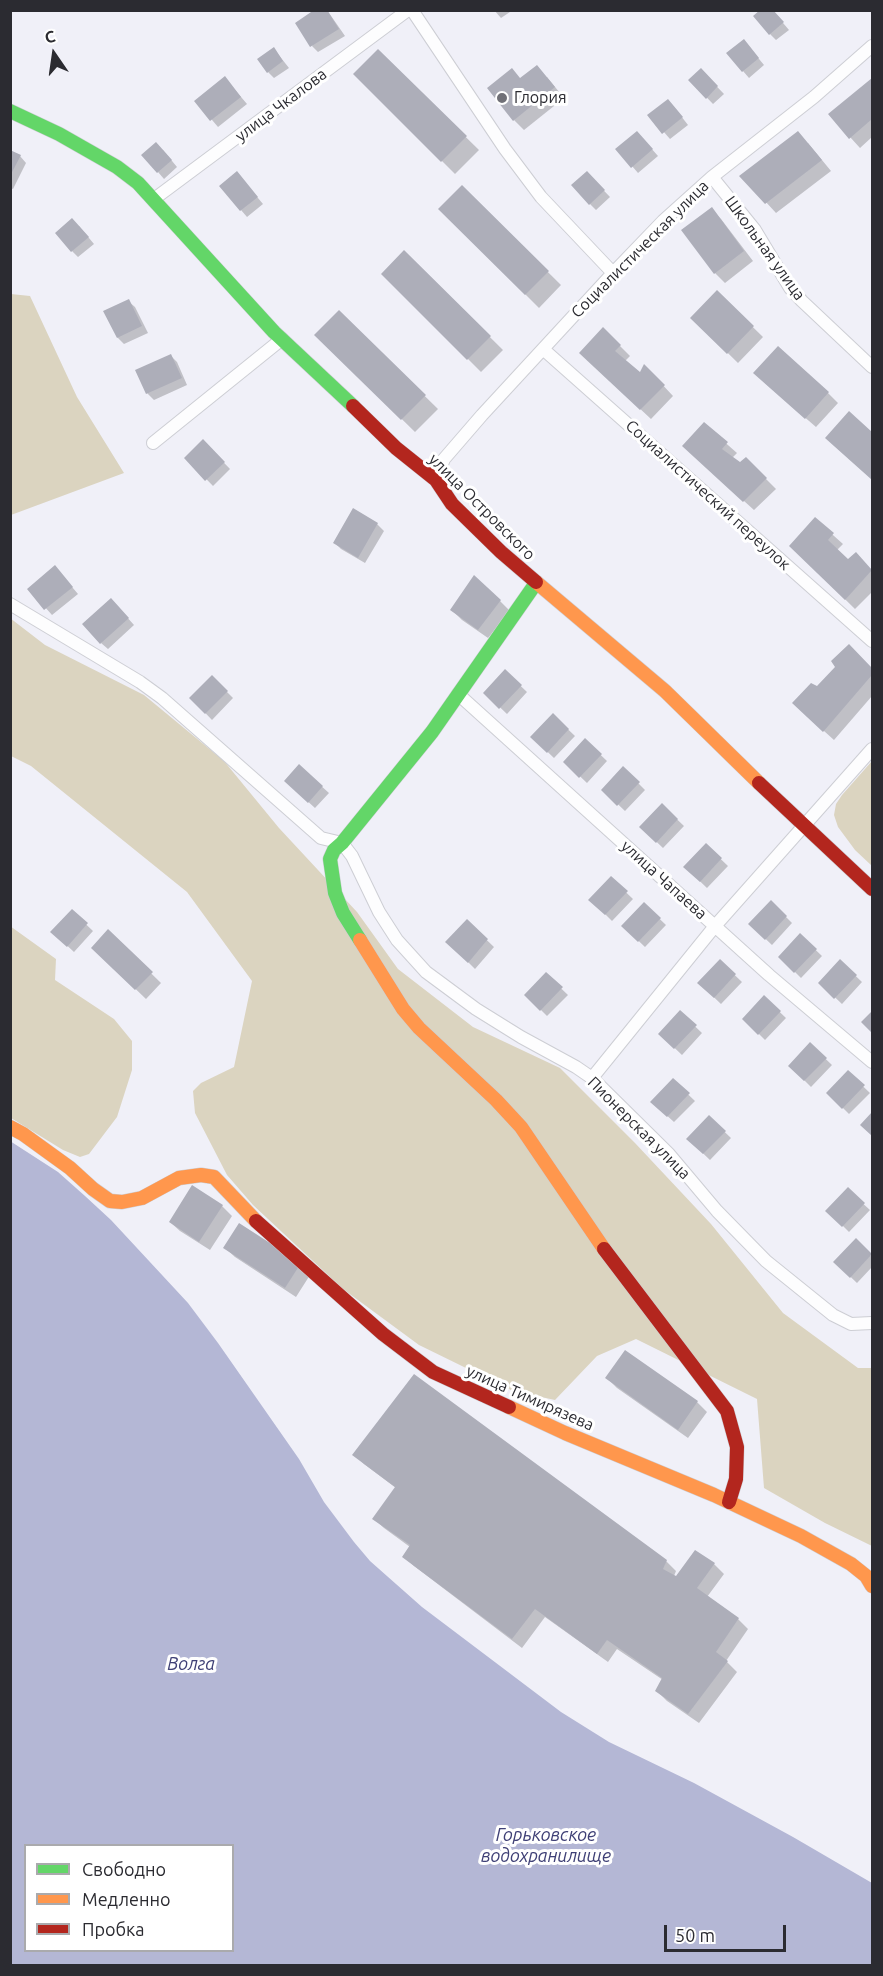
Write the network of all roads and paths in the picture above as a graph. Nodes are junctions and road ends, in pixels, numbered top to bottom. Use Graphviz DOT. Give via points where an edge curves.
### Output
graph roads {
  1 [pos="410,10"];
  2 [pos="873,46"];
  3 [pos="10,111"];
  4 [pos="712,177"];
  5 [pos="154,199"];
  6 [pos="613,273"];
  7 [pos="282,339"];
  8 [pos="543,348"];
  9 [pos="873,367"];
  10 [pos="153,443"];
  11 [pos="436,480"];
  12 [pos="536,583"];
  13 [pos="10,604"];
  14 [pos="873,641"];
  15 [pos="458,693"];
  16 [pos="873,749"];
  17 [pos="803,826"];
  18 [pos="342,843"];
  19 [pos="873,889"];
  20 [pos="715,926"];
  21 [pos="873,1062"];
  22 [pos="592,1078"];
  23 [pos="10,1127"];
  24 [pos="873,1323"];
  25 [pos="729,1502"];
  26 [pos="873,1586"];
  1 -- 5 [label="street, улица Чкалова"];
  1 -- 6 [label="street" via="517,165"];
  2 -- 4 [label="street, Социалистическая улица"];
  3 -- 5 [label="street, улица Островского" via="117,167"];
  4 -- 6 [label="street, Социалистическая улица"];
  4 -- 9 [label="street, Школьная улица" via="755,230 790,288"];
  5 -- 7 [label="street, улица Островского"];
  6 -- 8 [label="street, Социалистическая улица"];
  7 -- 10 [label="street"];
  7 -- 11 [label="street, улица Островского" via="396,448"];
  8 -- 11 [label="street, Социалистическая улица" via="444,459"];
  8 -- 14 [label="street, Социалистический переулок"];
  11 -- 12 [label="street, улица Островского" via="452,504"];
  12 -- 15 [label="street"];
  12 -- 17 [label="street, улица Островского" via="665,691"];
  13 -- 18 [label="street" via="140,682 321,838"];
  15 -- 18 [label="street" via="432,732"];
  15 -- 20 [label="street, улица Чапаева"];
  16 -- 17 [label="street"];
  17 -- 19 [label="street, улица Островского"];
  17 -- 20 [label="street"];
  18 -- 22 [label="street, Пионерская улица" via="397,940 426,972 476,1009"];
  18 -- 25 [label="street" via="330,859 335,893 343,913 403,1009 521,1127 596,1238 727,1410 737,1447 736,1479"];
  20 -- 21 [label="street, улица Чапаева"];
  20 -- 22 [label="street"];
  22 -- 24 [label="street, Пионерская улица" via="669,1154 766,1261 833,1315 851,1324"];
  23 -- 25 [label="street, улица Тимирязева" via="110,1201 142,1198 179,1178 213,1177 247,1213 383,1334 433,1372"];
  25 -- 26 [label="street, улица Тимирязева" via="851,1564"];
}
